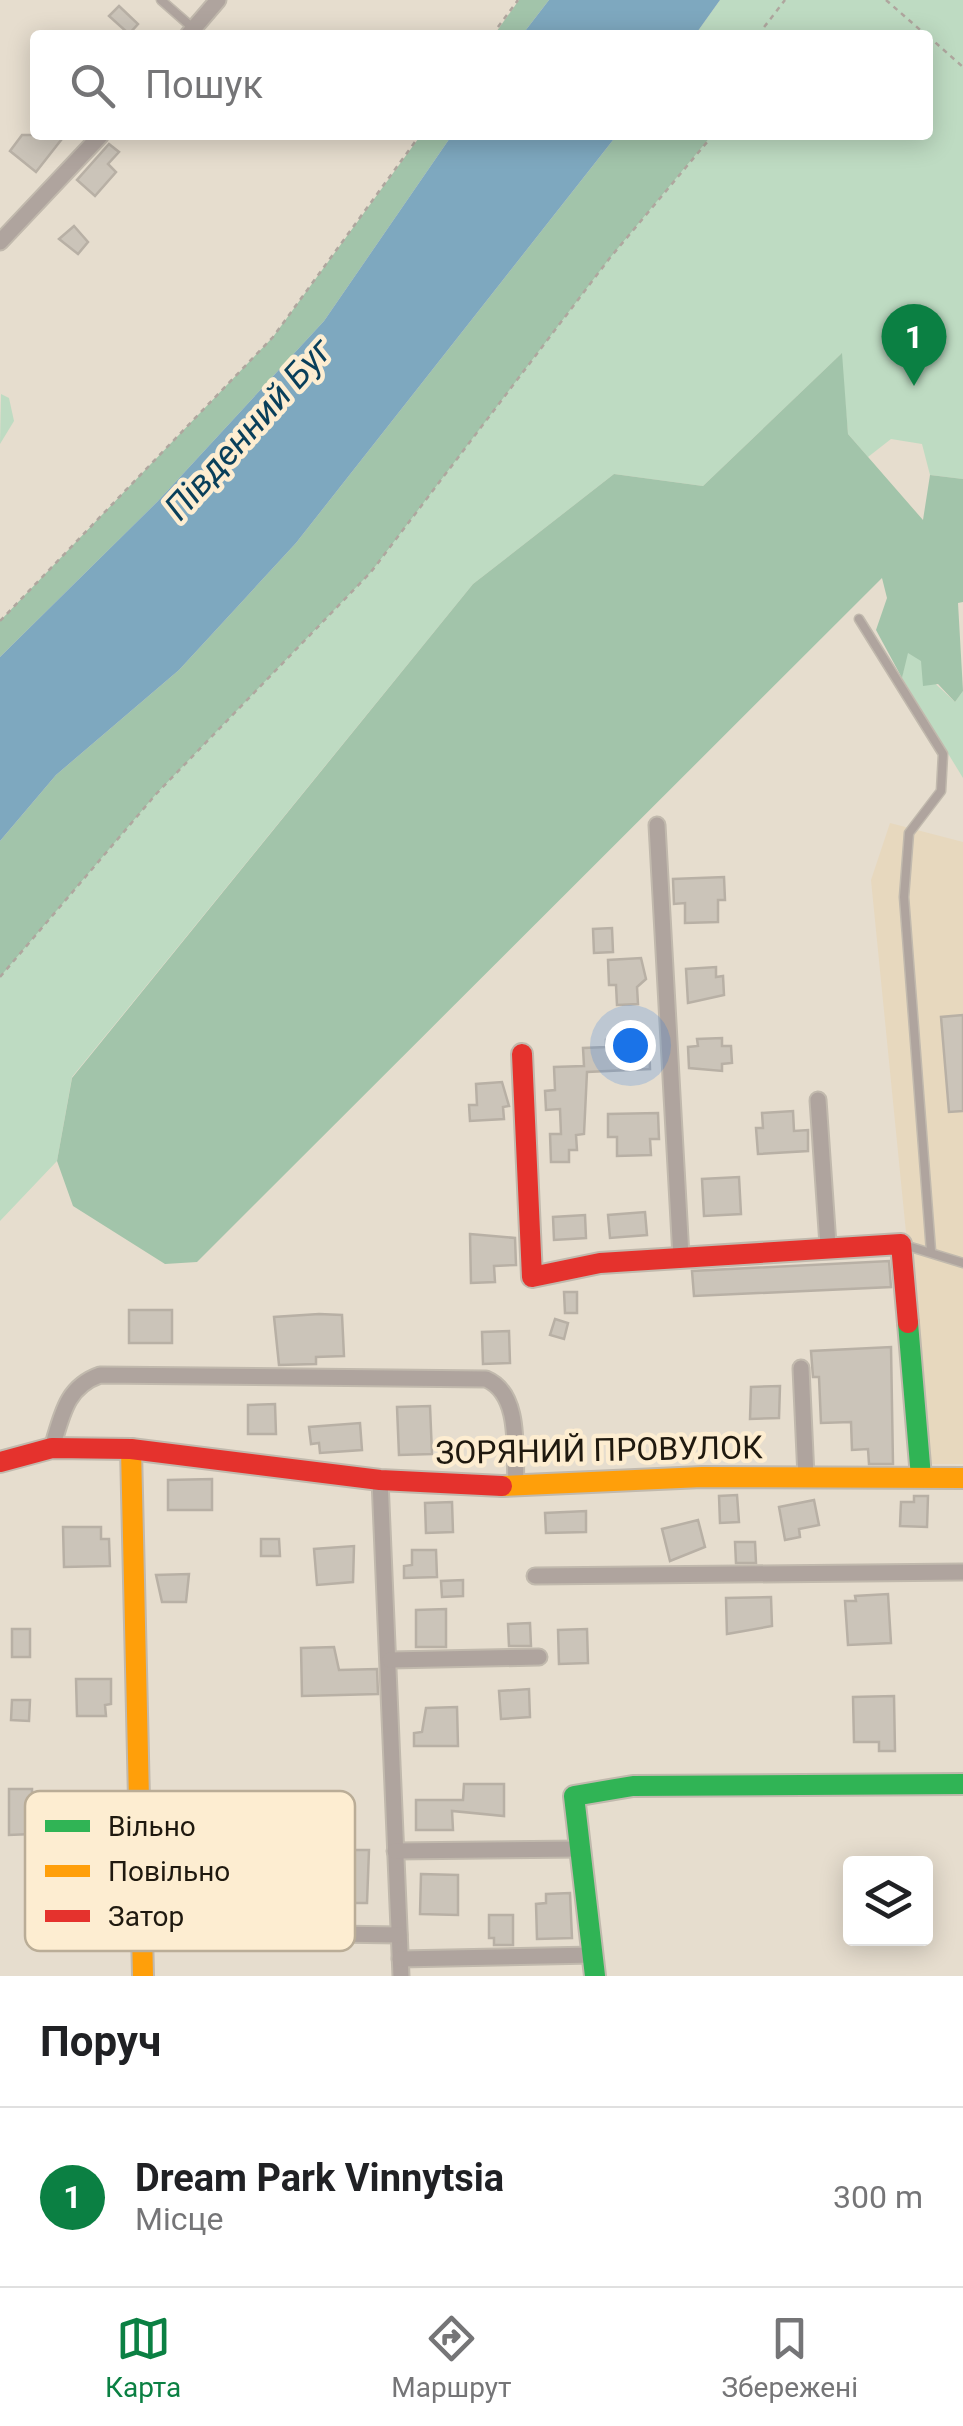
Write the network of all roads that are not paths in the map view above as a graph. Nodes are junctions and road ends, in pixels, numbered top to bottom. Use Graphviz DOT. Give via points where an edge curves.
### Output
graph roads {
  1 [pos="161,0"];
  2 [pos="218,0"];
  3 [pos="189,30"];
  4 [pos="193,30"];
  5 [pos="96,140"];
  6 [pos="0,242"];
  7 [pos="859,619"];
  8 [pos="657,826"];
  9 [pos="522,1054"];
  10 [pos="818,1100"];
  11 [pos="901,1244"];
  12 [pos="828,1246"];
  13 [pos="931,1251"];
  14 [pos="681,1256"];
  15 [pos="963,1264"];
  16 [pos="801,1368"];
  17 [pos="52,1448"];
  18 [pos="131,1449"];
  19 [pos="0,1462"];
  20 [pos="921,1477"];
  21 [pos="806,1478"];
  22 [pos="963,1478"];
  23 [pos="380,1480"];
  24 [pos="516,1487"];
  25 [pos="963,1572"];
  26 [pos="536,1576"];
  27 [pos="539,1657"];
  28 [pos="390,1660"];
  29 [pos="963,1784"];
  30 [pos="139,1791"];
  31 [pos="580,1849"];
  32 [pos="394,1852"];
  33 [pos="355,1934"];
  34 [pos="399,1935"];
  35 [pos="143,1951"];
  36 [pos="594,1965"];
  37 [pos="400,1968"];
  38 [pos="144,1976"];
  1 -- 3 [label="lane"];
  2 -- 4 [label="street"];
  5 -- 6 [label="street"];
  7 -- 13 [label="lane" via="943,754 941,791 909,834 904,897"];
  8 -- 14 [label="street"];
  9 -- 14 [label="street" via="532,1277 600,1262"];
  10 -- 12 [label="street"];
  11 -- 12 [label="street"];
  11 -- 13 [label="lane"];
  11 -- 20 [label="street"];
  12 -- 14 [label="street"];
  13 -- 15 [label="lane"];
  16 -- 21 [label="street"];
  17 -- 18 [label="street, ЗОРЯНИЙ ПРОВУЛОК"];
  17 -- 19 [label="street, ЗОРЯНИЙ ПРОВУЛОК"];
  17 -- 24 [label="street" via="79,1383 100,1375 486,1379 509,1398"];
  18 -- 23 [label="street, ЗОРЯНИЙ ПРОВУЛОК"];
  18 -- 30 [label="street"];
  20 -- 21 [label="street, ЗОРЯНИЙ ПРОВУЛОК"];
  20 -- 22 [label="street, ЗОРЯНИЙ ПРОВУЛОК"];
  21 -- 24 [label="street, ЗОРЯНИЙ ПРОВУЛОК"];
  23 -- 24 [label="street, ЗОРЯНИЙ ПРОВУЛОК"];
  23 -- 28 [label="street"];
  25 -- 26 [label="street"];
  27 -- 28 [label="street"];
  28 -- 32 [label="street"];
  29 -- 31 [label="street" via="633,1786 574,1796"];
  31 -- 32 [label="street"];
  31 -- 36 [label="street"];
  32 -- 34 [label="street"];
  33 -- 34 [label="street"];
  34 -- 37 [label="street"];
  35 -- 38 [label="street"];
  36 -- 37 [label="street"];
}
